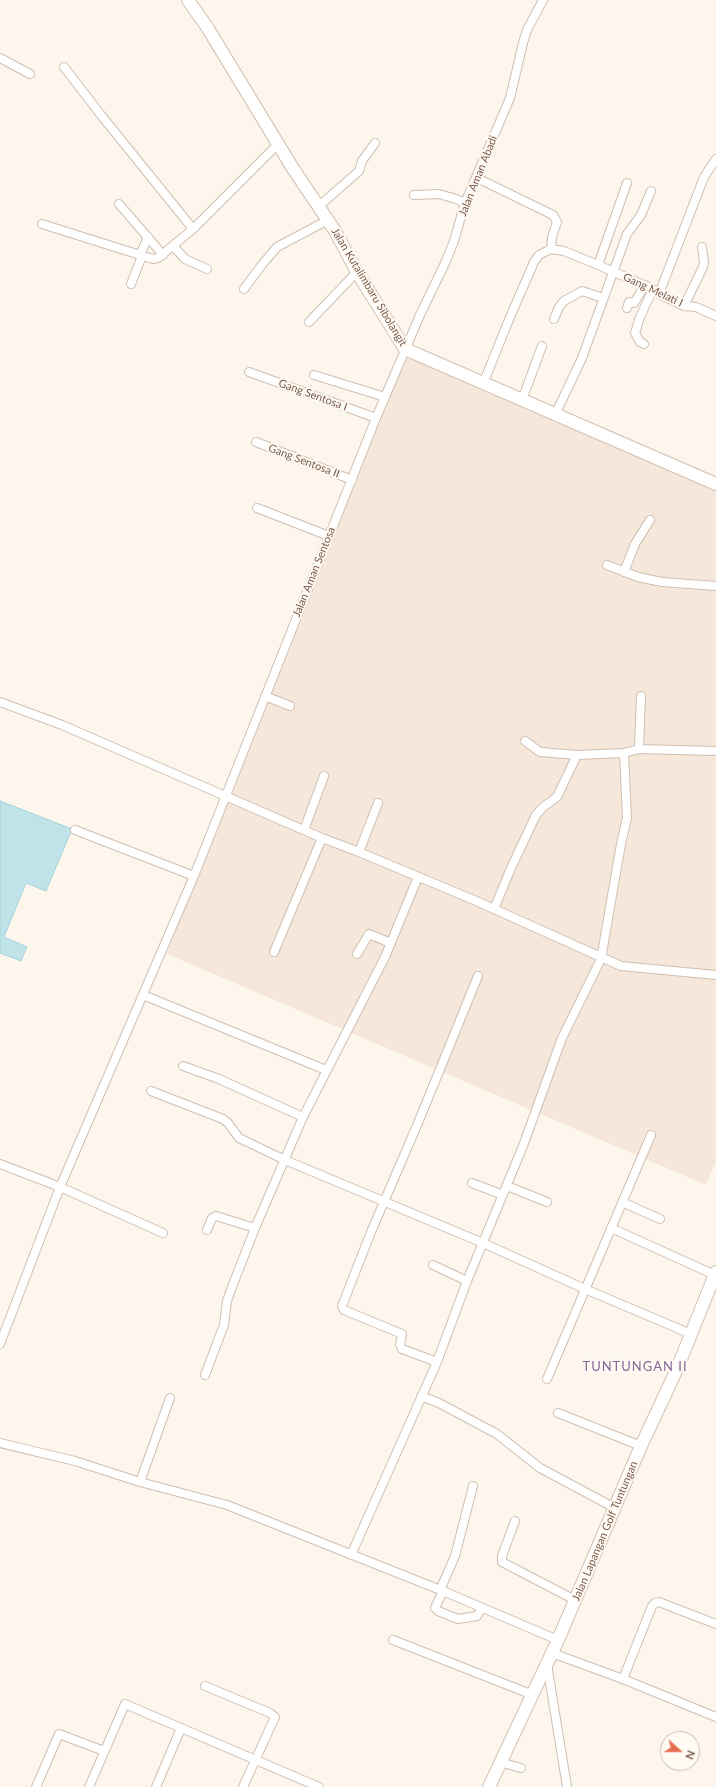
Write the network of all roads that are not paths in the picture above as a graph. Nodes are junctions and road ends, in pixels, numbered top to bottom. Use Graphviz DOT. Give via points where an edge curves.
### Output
graph roads {
  1 [pos="188,0"];
  2 [pos="543,0"];
  3 [pos="0,58"];
  4 [pos="64,67"];
  5 [pos="30,74"];
  6 [pos="375,143"];
  7 [pos="278,144"];
  8 [pos="716,160"];
  9 [pos="477,178"];
  10 [pos="627,183"];
  11 [pos="651,191"];
  12 [pos="414,195"];
  13 [pos="119,204"];
  14 [pos="465,204"];
  15 [pos="319,206"];
  16 [pos="328,220"];
  17 [pos="42,224"];
  18 [pos="193,229"];
  19 [pos="148,238"];
  20 [pos="173,246"];
  21 [pos="702,248"];
  22 [pos="551,249"];
  23 [pos="163,255"];
  24 [pos="141,256"];
  25 [pos="598,264"];
  26 [pos="207,269"];
  27 [pos="613,271"];
  28 [pos="357,272"];
  29 [pos="131,284"];
  30 [pos="644,285"];
  31 [pos="244,289"];
  32 [pos="656,291"];
  33 [pos="603,298"];
  34 [pos="684,306"];
  35 [pos="627,308"];
  36 [pos="716,316"];
  37 [pos="554,319"];
  38 [pos="309,322"];
  39 [pos="644,344"];
  40 [pos="542,346"];
  41 [pos="405,349"];
  42 [pos="249,372"];
  43 [pos="314,375"];
  44 [pos="483,384"];
  45 [pos="385,397"];
  46 [pos="522,400"];
  47 [pos="555,415"];
  48 [pos="376,418"];
  49 [pos="256,442"];
  50 [pos="352,480"];
  51 [pos="716,484"];
  52 [pos="258,508"];
  53 [pos="650,520"];
  54 [pos="329,536"];
  55 [pos="607,565"];
  56 [pos="624,572"];
  57 [pos="716,586"];
  58 [pos="265,696"];
  59 [pos="641,696"];
  60 [pos="0,702"];
  61 [pos="290,706"];
  62 [pos="525,741"];
  63 [pos="639,750"];
  64 [pos="716,751"];
  65 [pos="624,753"];
  66 [pos="577,755"];
  67 [pos="324,776"];
  68 [pos="225,796"];
  69 [pos="378,803"];
  70 [pos="75,830"];
  71 [pos="304,830"];
  72 [pos="322,838"];
  73 [pos="359,852"];
  74 [pos="194,876"];
  75 [pos="418,877"];
  76 [pos="494,909"];
  77 [pos="391,943"];
  78 [pos="274,952"];
  79 [pos="357,954"];
  80 [pos="601,959"];
  81 [pos="716,975"];
  82 [pos="478,976"];
  83 [pos="143,995"];
  84 [pos="183,1066"];
  85 [pos="326,1070"];
  86 [pos="151,1091"];
  87 [pos="303,1117"];
  88 [pos="651,1135"];
  89 [pos="285,1160"];
  90 [pos="0,1164"];
  91 [pos="472,1183"];
  92 [pos="507,1186"];
  93 [pos="60,1187"];
  94 [pos="504,1195"];
  95 [pos="385,1201"];
  96 [pos="547,1202"];
  97 [pos="622,1202"];
  98 [pos="660,1219"];
  99 [pos="255,1228"];
  100 [pos="611,1228"];
  101 [pos="207,1230"];
  102 [pos="163,1233"];
  103 [pos="483,1243"];
  104 [pos="433,1265"];
  105 [pos="715,1274"];
  106 [pos="467,1281"];
  107 [pos="585,1290"];
  108 [pos="691,1334"];
  109 [pos="0,1344"];
  110 [pos="437,1362"];
  111 [pos="205,1375"];
  112 [pos="547,1379"];
  113 [pos="421,1396"];
  114 [pos="170,1398"];
  115 [pos="558,1413"];
  116 [pos="0,1443"];
  117 [pos="641,1446"];
  118 [pos="140,1482"];
  119 [pos="473,1486"];
  120 [pos="615,1508"];
  121 [pos="515,1521"];
  122 [pos="351,1555"];
  123 [pos="441,1591"];
  124 [pos="576,1600"];
  125 [pos="482,1608"];
  126 [pos="716,1624"];
  127 [pos="393,1640"];
  128 [pos="558,1640"];
  129 [pos="552,1653"];
  130 [pos="547,1664"];
  131 [pos="623,1679"];
  132 [pos="205,1686"];
  133 [pos="533,1695"];
  134 [pos="716,1717"];
  135 [pos="181,1728"];
  136 [pos="104,1751"];
  137 [pos="254,1759"];
  138 [pos="500,1762"];
  139 [pos="521,1768"];
  140 [pos="36,1787"];
  141 [pos="89,1787"];
  142 [pos="156,1787"];
  143 [pos="243,1787"];
  144 [pos="319,1787"];
  145 [pos="489,1787"];
  146 [pos="567,1787"];
  1 -- 7 [label="street, Jalan Kutalimbaru Sibolangit"];
  2 -- 9 [label="street, Jalan Aman Abadi" via="527,30 510,98"];
  3 -- 5 [label="street"];
  4 -- 18 [label="street"];
  6 -- 15 [label="street" via="362,161 359,172"];
  7 -- 15 [label="street, Jalan Kutalimbaru Sibolangit"];
  7 -- 18 [label="street"];
  8 -- 32 [label="street" via="704,177"];
  9 -- 14 [label="street, Jalan Aman Abadi"];
  9 -- 22 [label="street" via="553,215 557,222"];
  10 -- 25 [label="street"];
  11 -- 27 [label="street" via="641,215 627,234"];
  12 -- 14 [label="street" via="439,194"];
  13 -- 19 [label="street"];
  14 -- 41 [label="street, Jalan Aman Abadi" via="446,261"];
  15 -- 16 [label="street, Jalan Kutalimbaru Sibolangit"];
  16 -- 28 [label="street, Jalan Kutalimbaru Sibolangit"];
  16 -- 31 [label="street" via="277,247"];
  17 -- 24 [label="street"];
  18 -- 20 [label="street"];
  19 -- 23 [label="street"];
  19 -- 24 [label="street"];
  20 -- 23 [label="street"];
  20 -- 26 [label="street" via="185,258"];
  21 -- 34 [label="street" via="703,267"];
  22 -- 25 [label="street, Gang Melati I" via="564,251"];
  22 -- 44 [label="street" via="539,255 534,262"];
  23 -- 24 [label="street" via="153,259"];
  24 -- 29 [label="street"];
  25 -- 27 [label="street, Gang Melati I"];
  27 -- 30 [label="street, Gang Melati I"];
  27 -- 33 [label="street"];
  28 -- 38 [label="street"];
  28 -- 41 [label="street, Jalan Kutalimbaru Sibolangit"];
  30 -- 32 [label="street, Gang Melati I"];
  30 -- 35 [label="street" via="634,303 629,302"];
  32 -- 34 [label="street, Gang Melati I"];
  32 -- 39 [label="street" via="640,317 635,332"];
  33 -- 37 [label="street" via="582,291 564,302"];
  33 -- 47 [label="street" via="582,358"];
  34 -- 36 [label="street, Gang Melati I" via="696,307"];
  40 -- 46 [label="street"];
  41 -- 44 [label="street, Jalan Kutalimbaru Sibolangit"];
  41 -- 45 [label="street, Jalan Aman Sentosa"];
  42 -- 48 [label="street, Gang Sentosa I"];
  43 -- 45 [label="street"];
  44 -- 46 [label="street, Jalan Kutalimbaru Sibolangit"];
  45 -- 48 [label="street, Jalan Aman Sentosa"];
  46 -- 47 [label="street, Jalan Kutalimbaru Sibolangit"];
  47 -- 51 [label="street, Jalan Kutalimbaru Sibolangit"];
  48 -- 50 [label="street, Jalan Aman Sentosa"];
  49 -- 50 [label="street, Gang Sentosa II"];
  50 -- 54 [label="street, Jalan Aman Sentosa"];
  52 -- 54 [label="street"];
  53 -- 56 [label="street" via="635,544"];
  54 -- 58 [label="street, Jalan Aman Sentosa"];
  55 -- 56 [label="street"];
  56 -- 57 [label="street" via="662,582"];
  58 -- 61 [label="street"];
  58 -- 68 [label="street, Jalan Aman Sentosa"];
  59 -- 63 [label="street"];
  60 -- 68 [label="street" via="69,728"];
  62 -- 66 [label="street" via="540,752"];
  63 -- 64 [label="street"];
  63 -- 65 [label="street"];
  65 -- 66 [label="street"];
  65 -- 80 [label="street" via="627,818"];
  66 -- 76 [label="street" via="557,797 536,815"];
  67 -- 71 [label="street"];
  68 -- 71 [label="street"];
  68 -- 74 [label="street, Jalan Aman Sentosa"];
  69 -- 73 [label="street"];
  70 -- 74 [label="street"];
  71 -- 72 [label="street"];
  72 -- 73 [label="street"];
  72 -- 78 [label="street"];
  73 -- 75 [label="street"];
  74 -- 83 [label="street, Jalan Aman Sentosa"];
  75 -- 76 [label="street"];
  75 -- 77 [label="street"];
  76 -- 80 [label="street" via="572,943"];
  77 -- 79 [label="street" via="368,934"];
  77 -- 85 [label="street"];
  80 -- 81 [label="street" via="624,967"];
  80 -- 92 [label="street" via="562,1038"];
  82 -- 95 [label="street"];
  83 -- 85 [label="street"];
  83 -- 93 [label="street, Jalan Aman Sentosa"];
  84 -- 87 [label="street" via="219,1079"];
  85 -- 87 [label="street"];
  86 -- 89 [label="street" via="223,1119 239,1138"];
  87 -- 89 [label="street"];
  88 -- 97 [label="street"];
  89 -- 95 [label="street"];
  89 -- 99 [label="street"];
  90 -- 93 [label="street"];
  91 -- 94 [label="street"];
  92 -- 94 [label="street"];
  92 -- 96 [label="street"];
  93 -- 102 [label="street"];
  93 -- 109 [label="street, Jalan Aman Sentosa"];
  94 -- 103 [label="street"];
  95 -- 103 [label="street"];
  95 -- 110 [label="street" via="342,1308 402,1334 402,1349"];
  97 -- 98 [label="street"];
  97 -- 100 [label="street"];
  99 -- 101 [label="street" via="216,1216 212,1218"];
  99 -- 111 [label="street" via="232,1287 224,1325"];
  100 -- 105 [label="street"];
  100 -- 107 [label="street"];
  103 -- 106 [label="street"];
  103 -- 107 [label="street"];
  104 -- 106 [label="street"];
  105 -- 108 [label="street, Jalan Lapangan Golf Tuntungan"];
  106 -- 110 [label="street"];
  107 -- 108 [label="street"];
  107 -- 112 [label="street"];
  108 -- 117 [label="street, Jalan Lapangan Golf Tuntungan"];
  110 -- 113 [label="street"];
  113 -- 120 [label="street" via="497,1434 540,1468"];
  113 -- 122 [label="street"];
  114 -- 118 [label="street"];
  115 -- 117 [label="street"];
  116 -- 118 [label="street" via="75,1461"];
  117 -- 120 [label="street, Jalan Lapangan Golf Tuntungan"];
  118 -- 122 [label="street" via="227,1505"];
  119 -- 123 [label="street" via="455,1556"];
  120 -- 124 [label="street, Jalan Lapangan Golf Tuntungan"];
  121 -- 124 [label="street" via="502,1562"];
  122 -- 123 [label="street"];
  123 -- 125 [label="street"];
  123 -- 125 [label="street" via="434,1608 456,1619 476,1616"];
  124 -- 128 [label="street, Jalan Lapangan Golf Tuntungan"];
  125 -- 128 [label="street"];
  126 -- 131 [label="street" via="659,1602 655,1603"];
  127 -- 133 [label="street"];
  128 -- 129 [label="street, Jalan Lapangan Golf Tuntungan"];
  129 -- 130 [label="street, Jalan Lapangan Golf Tuntungan"];
  129 -- 131 [label="street"];
  130 -- 133 [label="street, Jalan Lapangan Golf Tuntungan"];
  130 -- 146 [label="street"];
  131 -- 134 [label="street"];
  132 -- 137 [label="street" via="274,1715 275,1719"];
  133 -- 138 [label="street, Jalan Lapangan Golf Tuntungan"];
  135 -- 136 [label="street" via="124,1704"];
  135 -- 137 [label="street"];
  135 -- 142 [label="street"];
  136 -- 140 [label="street" via="59,1734"];
  136 -- 141 [label="street"];
  137 -- 143 [label="street"];
  137 -- 144 [label="street"];
  138 -- 139 [label="street"];
  138 -- 145 [label="street, Jalan Lapangan Golf Tuntungan"];
}
